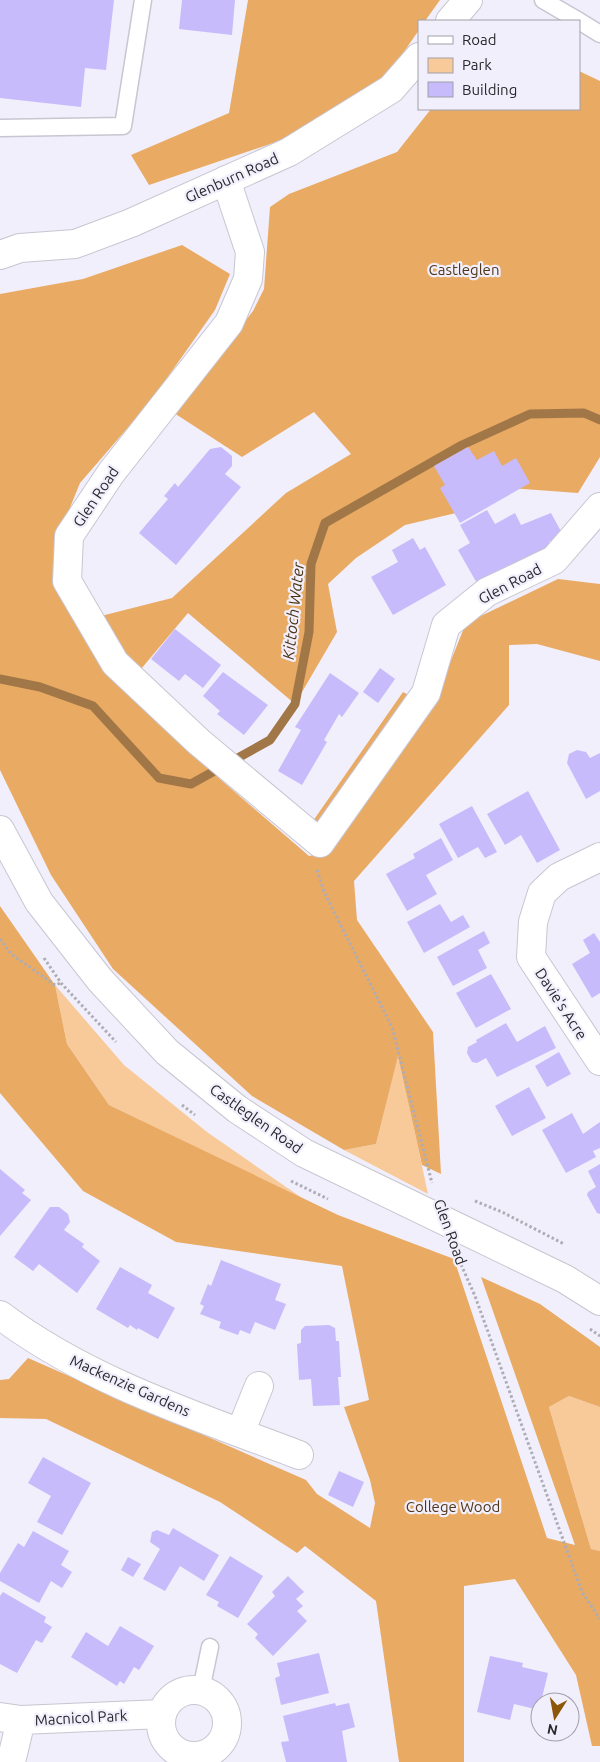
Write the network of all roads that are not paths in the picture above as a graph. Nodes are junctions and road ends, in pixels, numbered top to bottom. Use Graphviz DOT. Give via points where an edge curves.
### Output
graph roads {
  1 [pos="143,0"];
  2 [pos="468,0"];
  3 [pos="543,0"];
  4 [pos="451,20"];
  5 [pos="577,20"];
  6 [pos="580,22"];
  7 [pos="600,34"];
  8 [pos="418,58"];
  9 [pos="0,128"];
  10 [pos="226,180"];
  11 [pos="7,249"];
  12 [pos="600,507"];
  13 [pos="0,830"];
  14 [pos="600,857"];
  15 [pos="600,1061"];
  16 [pos="600,1301"];
  17 [pos="0,1316"];
  18 [pos="259,1386"];
  19 [pos="240,1433"];
  20 [pos="299,1456"];
  21 [pos="210,1648"];
  22 [pos="201,1690"];
  23 [pos="162,1714"];
  24 [pos="10,1719"];
  25 [pos="222,1755"];
  26 [pos="11,1762"];
  1 -- 9 [label="lane" via="123,126"];
  2 -- 4 [label="street"];
  3 -- 5 [label="lane"];
  6 -- 7 [label="lane"];
  8 -- 10 [label="street, Glenburn Road" via="391,89 289,152"];
  10 -- 11 [label="street, Glenburn Road" via="131,223 75,244"];
  10 -- 12 [label="street, Glen Road" via="250,252 248,280 229,323 111,474 69,536 66,581 115,662 199,742 320,842 426,693 446,625 487,592 554,560"];
  13 -- 16 [label="street, Castleglen Road" via="39,902 100,980 167,1052 237,1109 304,1153 565,1278"];
  14 -- 15 [label="street, Davie's Acre" via="558,877 542,893 533,922 531,957"];
  17 -- 19 [label="street, Mackenzie Gardens" via="24,1334 88,1370"];
  18 -- 19 [label="street"];
  19 -- 20 [label="street, Mackenzie Gardens"];
  21 -- 22 [label="lane"];
  22 -- 23 [label="street" via="181,1692 166,1705"];
  22 -- 25 [label="street" via="214,1696 224,1707 228,1721"];
  23 -- 24 [label="street, Macnicol Park"];
  23 -- 25 [label="street" via="163,1735 177,1752 198,1756 208,1753"];
  24 -- 26 [label="street"];
}
